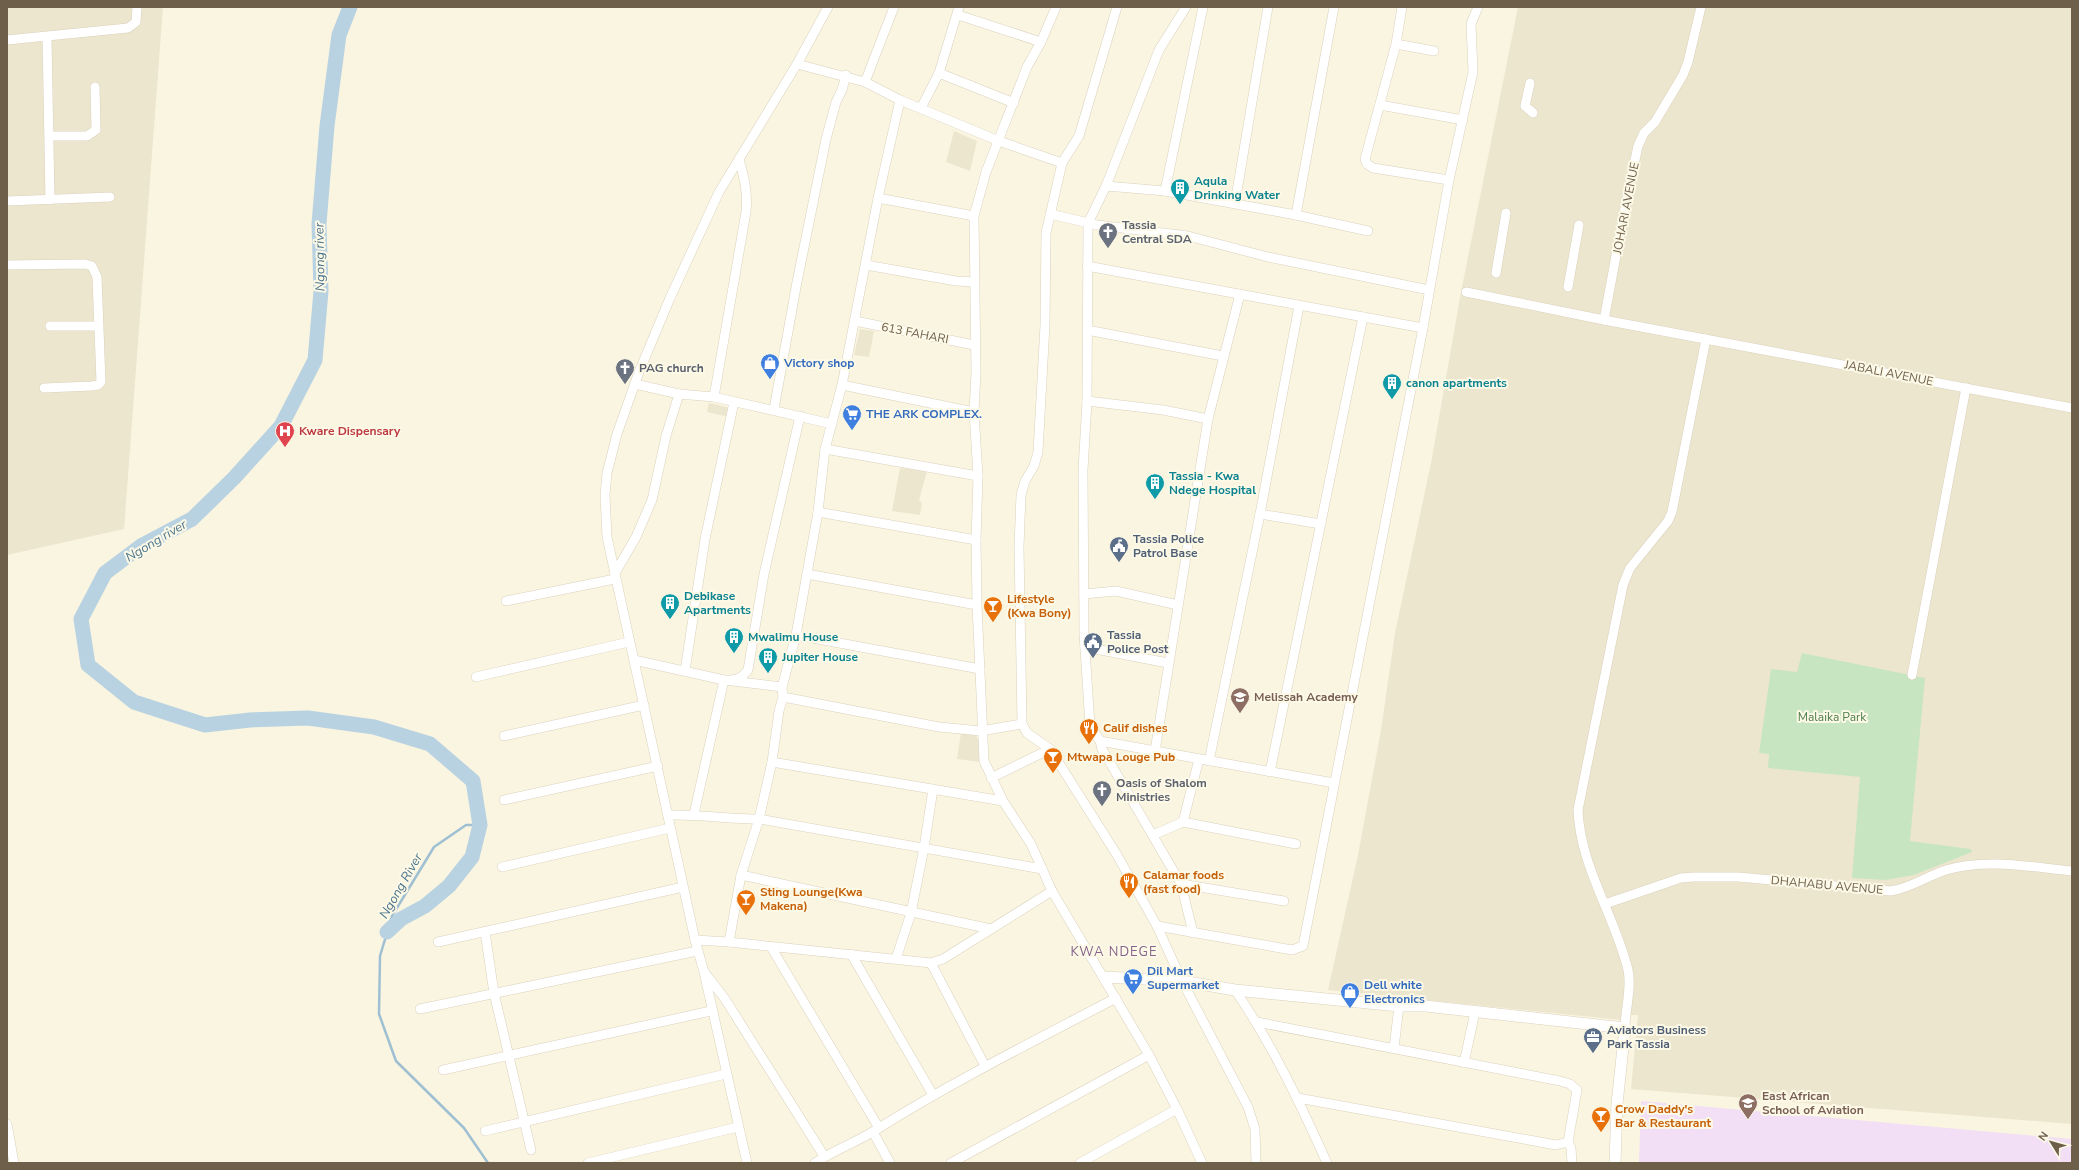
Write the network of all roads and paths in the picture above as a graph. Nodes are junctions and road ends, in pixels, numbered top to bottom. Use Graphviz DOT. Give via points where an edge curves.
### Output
graph roads {
  1 [pos="137,7"];
  2 [pos="828,7"];
  3 [pos="894,7"];
  4 [pos="1056,7"];
  5 [pos="1117,7"];
  6 [pos="1186,7"];
  7 [pos="1202,7"];
  8 [pos="1268,7"];
  9 [pos="1334,7"];
  10 [pos="1402,7"];
  11 [pos="1478,7"];
  12 [pos="1701,7"];
  13 [pos="958,11"];
  14 [pos="47,37"];
  15 [pos="7,40"];
  16 [pos="1041,42"];
  17 [pos="1396,44"];
  18 [pos="1434,51"];
  19 [pos="798,64"];
  20 [pos="939,73"];
  21 [pos="846,75"];
  22 [pos="865,82"];
  23 [pos="1530,83"];
  24 [pos="95,87"];
  25 [pos="900,100"];
  26 [pos="1014,103"];
  27 [pos="1380,105"];
  28 [pos="921,108"];
  29 [pos="1533,113"];
  30 [pos="1463,120"];
  31 [pos="50,136"];
  32 [pos="999,141"];
  33 [pos="739,160"];
  34 [pos="1062,163"];
  35 [pos="1449,180"];
  36 [pos="1106,186"];
  37 [pos="1165,191"];
  38 [pos="110,197"];
  39 [pos="878,198"];
  40 [pos="50,200"];
  41 [pos="7,201"];
  42 [pos="1235,203"];
  43 [pos="1506,213"];
  44 [pos="1050,214"];
  45 [pos="1296,215"];
  46 [pos="974,216"];
  47 [pos="1088,223"];
  48 [pos="1579,225"];
  49 [pos="1368,231"];
  50 [pos="7,265"];
  51 [pos="866,265"];
  52 [pos="1087,266"];
  53 [pos="1496,273"];
  54 [pos="973,282"];
  55 [pos="1568,287"];
  56 [pos="1429,290"];
  57 [pos="1466,292"];
  58 [pos="1240,294"];
  59 [pos="1299,306"];
  60 [pos="1363,317"];
  61 [pos="1604,320"];
  62 [pos="855,321"];
  63 [pos="50,326"];
  64 [pos="98,326"];
  65 [pos="1423,328"];
  66 [pos="1087,330"];
  67 [pos="1706,339"];
  68 [pos="974,345"];
  69 [pos="1223,356"];
  70 [pos="635,384"];
  71 [pos="842,385"];
  72 [pos="44,388"];
  73 [pos="1966,388"];
  74 [pos="679,394"];
  75 [pos="714,398"];
  76 [pos="1087,400"];
  77 [pos="734,402"];
  78 [pos="2072,408"];
  79 [pos="774,409"];
  80 [pos="974,412"];
  81 [pos="800,416"];
  82 [pos="1208,419"];
  83 [pos="832,424"];
  84 [pos="826,449"];
  85 [pos="978,476"];
  86 [pos="818,512"];
  87 [pos="1260,514"];
  88 [pos="1322,524"];
  89 [pos="976,540"];
  90 [pos="807,574"];
  91 [pos="615,576"];
  92 [pos="1084,594"];
  93 [pos="506,601"];
  94 [pos="977,605"];
  95 [pos="1178,605"];
  96 [pos="796,635"];
  97 [pos="629,642"];
  98 [pos="1085,647"];
  99 [pos="634,660"];
  100 [pos="1168,663"];
  101 [pos="980,669"];
  102 [pos="685,672"];
  103 [pos="1912,675"];
  104 [pos="476,677"];
  105 [pos="724,680"];
  106 [pos="782,687"];
  107 [pos="783,697"];
  108 [pos="644,705"];
  109 [pos="1022,724"];
  110 [pos="981,731"];
  111 [pos="504,736"];
  112 [pos="1100,741"];
  113 [pos="1050,749"];
  114 [pos="1155,751"];
  115 [pos="1199,759"];
  116 [pos="1209,761"];
  117 [pos="772,762"];
  118 [pos="658,766"];
  119 [pos="1270,772"];
  120 [pos="991,778"];
  121 [pos="1334,784"];
  122 [pos="933,789"];
  123 [pos="504,800"];
  124 [pos="1003,801"];
  125 [pos="694,814"];
  126 [pos="668,815"];
  127 [pos="759,820"];
  128 [pos="1184,822"];
  129 [pos="670,828"];
  130 [pos="1153,835"];
  131 [pos="1296,844"];
  132 [pos="924,848"];
  133 [pos="502,867"];
  134 [pos="1042,869"];
  135 [pos="2072,871"];
  136 [pos="742,875"];
  137 [pos="1181,884"];
  138 [pos="683,887"];
  139 [pos="1052,891"];
  140 [pos="1284,901"];
  141 [pos="1605,904"];
  142 [pos="911,913"];
  143 [pos="1157,926"];
  144 [pos="991,929"];
  145 [pos="485,932"];
  146 [pos="1193,933"];
  147 [pos="695,940"];
  148 [pos="438,942"];
  149 [pos="729,942"];
  150 [pos="770,947"];
  151 [pos="697,951"];
  152 [pos="851,954"];
  153 [pos="896,959"];
  154 [pos="931,963"];
  155 [pos="704,972"];
  156 [pos="1104,977"];
  157 [pos="1182,981"];
  158 [pos="1235,990"];
  159 [pos="494,993"];
  160 [pos="1116,998"];
  161 [pos="1399,1006"];
  162 [pos="420,1009"];
  163 [pos="711,1011"];
  164 [pos="1475,1012"];
  165 [pos="1257,1022"];
  166 [pos="1625,1028"];
  167 [pos="1394,1048"];
  168 [pos="1148,1055"];
  169 [pos="509,1056"];
  170 [pos="1464,1063"];
  171 [pos="985,1066"];
  172 [pos="443,1070"];
  173 [pos="726,1074"];
  174 [pos="933,1095"];
  175 [pos="1298,1098"];
  176 [pos="1177,1109"];
  177 [pos="524,1122"];
  178 [pos="7,1124"];
  179 [pos="738,1128"];
  180 [pos="876,1130"];
  181 [pos="485,1131"];
  182 [pos="1568,1142"];
  183 [pos="531,1150"];
  184 [pos="824,1156"];
  185 [pos="14,1163"];
  186 [pos="588,1163"];
  187 [pos="747,1163"];
  188 [pos="815,1163"];
  189 [pos="890,1163"];
  190 [pos="951,1163"];
  191 [pos="1080,1163"];
  192 [pos="1202,1163"];
  193 [pos="1256,1163"];
  194 [pos="1327,1163"];
  195 [pos="1572,1163"];
  196 [pos="1616,1163"];
  1 -- 14 [label="street" via="136,22 128,28"];
  2 -- 19 [label="street"];
  3 -- 22 [label="street"];
  4 -- 16 [label="street"];
  5 -- 34 [label="street" via="1079,136"];
  6 -- 36 [label="street" via="1159,50"];
  7 -- 37 [label="street"];
  8 -- 42 [label="street"];
  9 -- 45 [label="street"];
  10 -- 17 [label="street"];
  11 -- 30 [label="street" via="1471,24 1473,72"];
  12 -- 61 [label="street, JOHARI AVENUE" via="1683,75 1638,146"];
  13 -- 16 [label="street"];
  13 -- 20 [label="street"];
  14 -- 15 [label="street"];
  14 -- 31 [label="street"];
  16 -- 26 [label="street" via="1027,67"];
  17 -- 18 [label="street"];
  17 -- 27 [label="street"];
  19 -- 21 [label="street"];
  19 -- 33 [label="street"];
  20 -- 26 [label="street"];
  20 -- 28 [label="street"];
  21 -- 22 [label="street"];
  21 -- 79 [label="street" via="826,139"];
  22 -- 25 [label="street"];
  23 -- 29 [label="street" via="1525,106"];
  24 -- 31 [label="street" via="96,130 87,136"];
  25 -- 28 [label="street"];
  25 -- 39 [label="street"];
  26 -- 32 [label="street"];
  27 -- 30 [label="street"];
  27 -- 35 [label="street" via="1365,159 1367,164 1373,168"];
  28 -- 32 [label="street"];
  30 -- 35 [label="street"];
  31 -- 40 [label="street"];
  32 -- 34 [label="street"];
  32 -- 46 [label="street" via="986,172"];
  33 -- 70 [label="street" via="719,192 670,298"];
  33 -- 75 [label="street" via="746,181 746,212"];
  34 -- 44 [label="street"];
  35 -- 56 [label="street"];
  36 -- 37 [label="street"];
  36 -- 47 [label="street"];
  37 -- 42 [label="street"];
  38 -- 40 [label="street"];
  39 -- 46 [label="street"];
  39 -- 51 [label="street"];
  40 -- 41 [label="street"];
  42 -- 45 [label="street"];
  43 -- 53 [label="street"];
  44 -- 47 [label="street"];
  44 -- 109 [label="street" via="1045,249 1045,325 1038,452 1021,495 1019,547"];
  45 -- 49 [label="street"];
  46 -- 54 [label="street"];
  47 -- 52 [label="street"];
  47 -- 56 [label="street" via="1188,236 1268,257"];
  48 -- 55 [label="street"];
  50 -- 64 [label="street" via="92,266 97,277"];
  51 -- 54 [label="street"];
  51 -- 62 [label="street"];
  52 -- 58 [label="street"];
  52 -- 66 [label="street"];
  54 -- 68 [label="street"];
  56 -- 65 [label="street"];
  57 -- 61 [label="street"];
  58 -- 59 [label="street"];
  58 -- 69 [label="street"];
  59 -- 60 [label="street"];
  59 -- 87 [label="street"];
  60 -- 65 [label="street"];
  60 -- 88 [label="street"];
  61 -- 67 [label="street"];
  62 -- 68 [label="street, 613 FAHARI"];
  62 -- 71 [label="street"];
  63 -- 64 [label="street"];
  64 -- 72 [label="street" via="101,382 92,386"];
  65 -- 121 [label="street"];
  66 -- 69 [label="street"];
  66 -- 76 [label="street"];
  67 -- 73 [label="street, JABALI AVENUE"];
  67 -- 141 [label="street" via="1672,512 1668,521 1630,568 1622,585 1579,804 1579,826 1585,852"];
  68 -- 80 [label="street"];
  69 -- 82 [label="street"];
  70 -- 74 [label="street"];
  70 -- 91 [label="street" via="617,434 607,474 607,537"];
  71 -- 80 [label="street"];
  71 -- 83 [label="street"];
  73 -- 78 [label="street, JABALI AVENUE"];
  73 -- 103 [label="street"];
  74 -- 75 [label="street"];
  74 -- 91 [label="street" via="666,436 652,500"];
  75 -- 77 [label="street"];
  76 -- 82 [label="street"];
  76 -- 92 [label="street" via="1083,470"];
  77 -- 79 [label="street"];
  77 -- 102 [label="street" via="704,539"];
  79 -- 81 [label="street"];
  80 -- 85 [label="street"];
  81 -- 83 [label="street"];
  81 -- 105 [label="street" via="764,574 750,667 738,679"];
  82 -- 95 [label="street"];
  83 -- 84 [label="street"];
  84 -- 85 [label="street"];
  84 -- 86 [label="street"];
  85 -- 89 [label="street"];
  86 -- 89 [label="street"];
  86 -- 90 [label="street"];
  87 -- 88 [label="street"];
  87 -- 116 [label="street"];
  88 -- 119 [label="street"];
  89 -- 94 [label="street"];
  90 -- 94 [label="street"];
  90 -- 96 [label="street"];
  91 -- 93 [label="street"];
  91 -- 97 [label="street"];
  92 -- 95 [label="street" via="1116,591"];
  92 -- 98 [label="street"];
  94 -- 101 [label="street"];
  95 -- 100 [label="street"];
  96 -- 101 [label="street"];
  96 -- 106 [label="street"];
  97 -- 99 [label="street"];
  97 -- 104 [label="street"];
  98 -- 100 [label="street"];
  98 -- 112 [label="street" via="1090,725"];
  99 -- 102 [label="street"];
  99 -- 108 [label="street"];
  100 -- 114 [label="street"];
  101 -- 110 [label="street"];
  102 -- 105 [label="street"];
  105 -- 106 [label="street"];
  105 -- 125 [label="street"];
  106 -- 107 [label="street"];
  107 -- 110 [label="street" via="939,727"];
  107 -- 117 [label="street"];
  108 -- 111 [label="street"];
  108 -- 118 [label="street"];
  109 -- 110 [label="street"];
  109 -- 113 [label="street" via="1028,733"];
  110 -- 120 [label="street" via="984,761"];
  112 -- 114 [label="street"];
  112 -- 130 [label="street" via="1102,749"];
  113 -- 120 [label="street"];
  113 -- 143 [label="street" via="1117,855"];
  114 -- 115 [label="street"];
  115 -- 116 [label="street"];
  115 -- 128 [label="street"];
  116 -- 119 [label="street"];
  117 -- 122 [label="street"];
  117 -- 127 [label="street"];
  118 -- 123 [label="street"];
  118 -- 126 [label="street"];
  119 -- 121 [label="street"];
  120 -- 124 [label="street"];
  121 -- 146 [label="street" via="1303,946 1292,950"];
  122 -- 124 [label="street"];
  122 -- 132 [label="street"];
  124 -- 134 [label="street" via="1031,844"];
  125 -- 126 [label="street"];
  125 -- 127 [label="street" via="726,819"];
  126 -- 129 [label="street"];
  127 -- 132 [label="street"];
  127 -- 136 [label="street"];
  128 -- 130 [label="street"];
  128 -- 131 [label="street"];
  129 -- 133 [label="street"];
  129 -- 138 [label="street"];
  130 -- 137 [label="street"];
  132 -- 134 [label="street"];
  132 -- 142 [label="street"];
  134 -- 139 [label="street"];
  135 -- 141 [label="street, DHAHABU AVENUE" via="1991,863 1976,864 1946,870 1908,887 1891,891 1738,877 1694,877 1681,878"];
  136 -- 142 [label="street"];
  136 -- 149 [label="street"];
  137 -- 140 [label="street"];
  137 -- 146 [label="street"];
  138 -- 145 [label="street"];
  138 -- 147 [label="street"];
  139 -- 144 [label="street"];
  139 -- 156 [label="street"];
  141 -- 166 [label="street" via="1628,971"];
  142 -- 144 [label="street"];
  142 -- 153 [label="street"];
  143 -- 146 [label="street"];
  143 -- 157 [label="street"];
  144 -- 154 [label="street" via="943,959"];
  145 -- 148 [label="street"];
  145 -- 159 [label="street"];
  147 -- 149 [label="street"];
  147 -- 151 [label="street"];
  149 -- 150 [label="street"];
  150 -- 152 [label="street"];
  150 -- 180 [label="street"];
  151 -- 155 [label="street"];
  151 -- 159 [label="street"];
  152 -- 153 [label="street"];
  152 -- 174 [label="street"];
  153 -- 154 [label="street"];
  154 -- 171 [label="street"];
  155 -- 163 [label="street"];
  155 -- 184 [label="street" via="726,999"];
  156 -- 157 [label="street"];
  156 -- 160 [label="street"];
  157 -- 158 [label="street"];
  157 -- 193 [label="street" via="1248,1107 1255,1128"];
  158 -- 161 [label="street"];
  158 -- 165 [label="street"];
  159 -- 162 [label="street"];
  159 -- 169 [label="street"];
  160 -- 168 [label="street"];
  160 -- 171 [label="street"];
  161 -- 164 [label="street" via="1425,1006"];
  161 -- 167 [label="street"];
  163 -- 169 [label="street"];
  163 -- 173 [label="street"];
  164 -- 166 [label="street"];
  164 -- 170 [label="street"];
  165 -- 167 [label="street"];
  165 -- 175 [label="street"];
  166 -- 196 [label="street" via="1617,1104"];
  167 -- 170 [label="street"];
  168 -- 176 [label="street"];
  168 -- 190 [label="street"];
  169 -- 172 [label="street"];
  169 -- 177 [label="street"];
  170 -- 182 [label="street" via="1560,1081 1574,1086 1577,1090"];
  171 -- 174 [label="street"];
  173 -- 177 [label="street"];
  173 -- 179 [label="street"];
  174 -- 180 [label="street"];
  175 -- 182 [label="street" via="1556,1145"];
  175 -- 194 [label="street"];
  176 -- 191 [label="street"];
  176 -- 192 [label="street"];
  177 -- 181 [label="street"];
  177 -- 183 [label="street"];
  178 -- 185 [label="street"];
  179 -- 186 [label="street"];
  179 -- 187 [label="street"];
  180 -- 184 [label="street"];
  180 -- 189 [label="street"];
  182 -- 195 [label="street"];
  184 -- 188 [label="street"];
}
